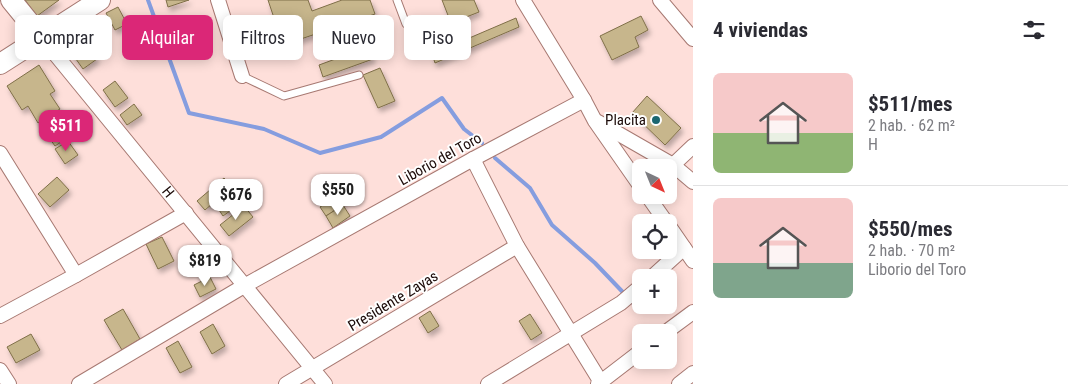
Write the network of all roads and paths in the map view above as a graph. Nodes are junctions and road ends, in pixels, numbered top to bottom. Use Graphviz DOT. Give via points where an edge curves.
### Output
graph roads {
  1 [pos="11,0"];
  2 [pos="100,0"];
  3 [pos="218,0"];
  4 [pos="397,0"];
  5 [pos="524,0"];
  6 [pos="660,0"];
  7 [pos="23,15"];
  8 [pos="77,15"];
  9 [pos="404,19"];
  10 [pos="693,39"];
  11 [pos="15,55"];
  12 [pos="60,60"];
  13 [pos="0,64"];
  14 [pos="359,75"];
  15 [pos="242,76"];
  16 [pos="584,100"];
  17 [pos="595,121"];
  18 [pos="693,146"];
  19 [pos="0,153"];
  20 [pos="473,159"];
  21 [pos="662,159"];
  22 [pos="678,160"];
  23 [pos="678,169"];
  24 [pos="632,174"];
  25 [pos="693,182"];
  26 [pos="186,213"];
  27 [pos="677,238"];
  28 [pos="516,246"];
  29 [pos="684,248"];
  30 [pos="693,260"];
  31 [pos="661,269"];
  32 [pos="76,275"];
  33 [pos="244,286"];
  34 [pos="632,294"];
  35 [pos="693,312"];
  36 [pos="0,316"];
  37 [pos="677,324"];
  38 [pos="570,334"];
  39 [pos="632,358"];
  40 [pos="312,368"];
  41 [pos="0,370"];
  42 [pos="693,373"];
  43 [pos="600,383"];
  44 [pos="9,384"];
  45 [pos="79,384"];
  46 [pos="286,384"];
  47 [pos="325,384"];
  48 [pos="488,384"];
  49 [pos="679,384"];
  1 -- 7 [label="main road, H"];
  2 -- 8 [label="main road"];
  3 -- 15 [label="street"];
  4 -- 9 [label="lane"];
  5 -- 16 [label="street"];
  6 -- 10 [label="street"];
  11 -- 13 [label="main road"];
  12 -- 26 [label="street, H"];
  14 -- 15 [label="lane" via="284,96"];
  16 -- 17 [label="street"];
  16 -- 20 [label="street, Liborio del Toro"];
  17 -- 21 [label="street"];
  17 -- 24 [label="street"];
  18 -- 22 [label="street"];
  19 -- 32 [label="street"];
  20 -- 28 [label="street"];
  20 -- 33 [label="street, Liborio del Toro"];
  23 -- 25 [label="street"];
  26 -- 32 [label="street"];
  26 -- 33 [label="street, H"];
  27 -- 29 [label="street"];
  28 -- 38 [label="street"];
  28 -- 40 [label="street, Presidente Zayas"];
  29 -- 30 [label="street"];
  29 -- 31 [label="street"];
  32 -- 36 [label="street"];
  33 -- 40 [label="street, H"];
  33 -- 45 [label="street, Liborio del Toro"];
  34 -- 38 [label="street"];
  35 -- 37 [label="street"];
  38 -- 43 [label="street"];
  38 -- 48 [label="street"];
  39 -- 43 [label="street"];
  40 -- 46 [label="street, Presidente Zayas"];
  40 -- 47 [label="street, H"];
  41 -- 44 [label="street"];
  42 -- 49 [label="street"];
}
